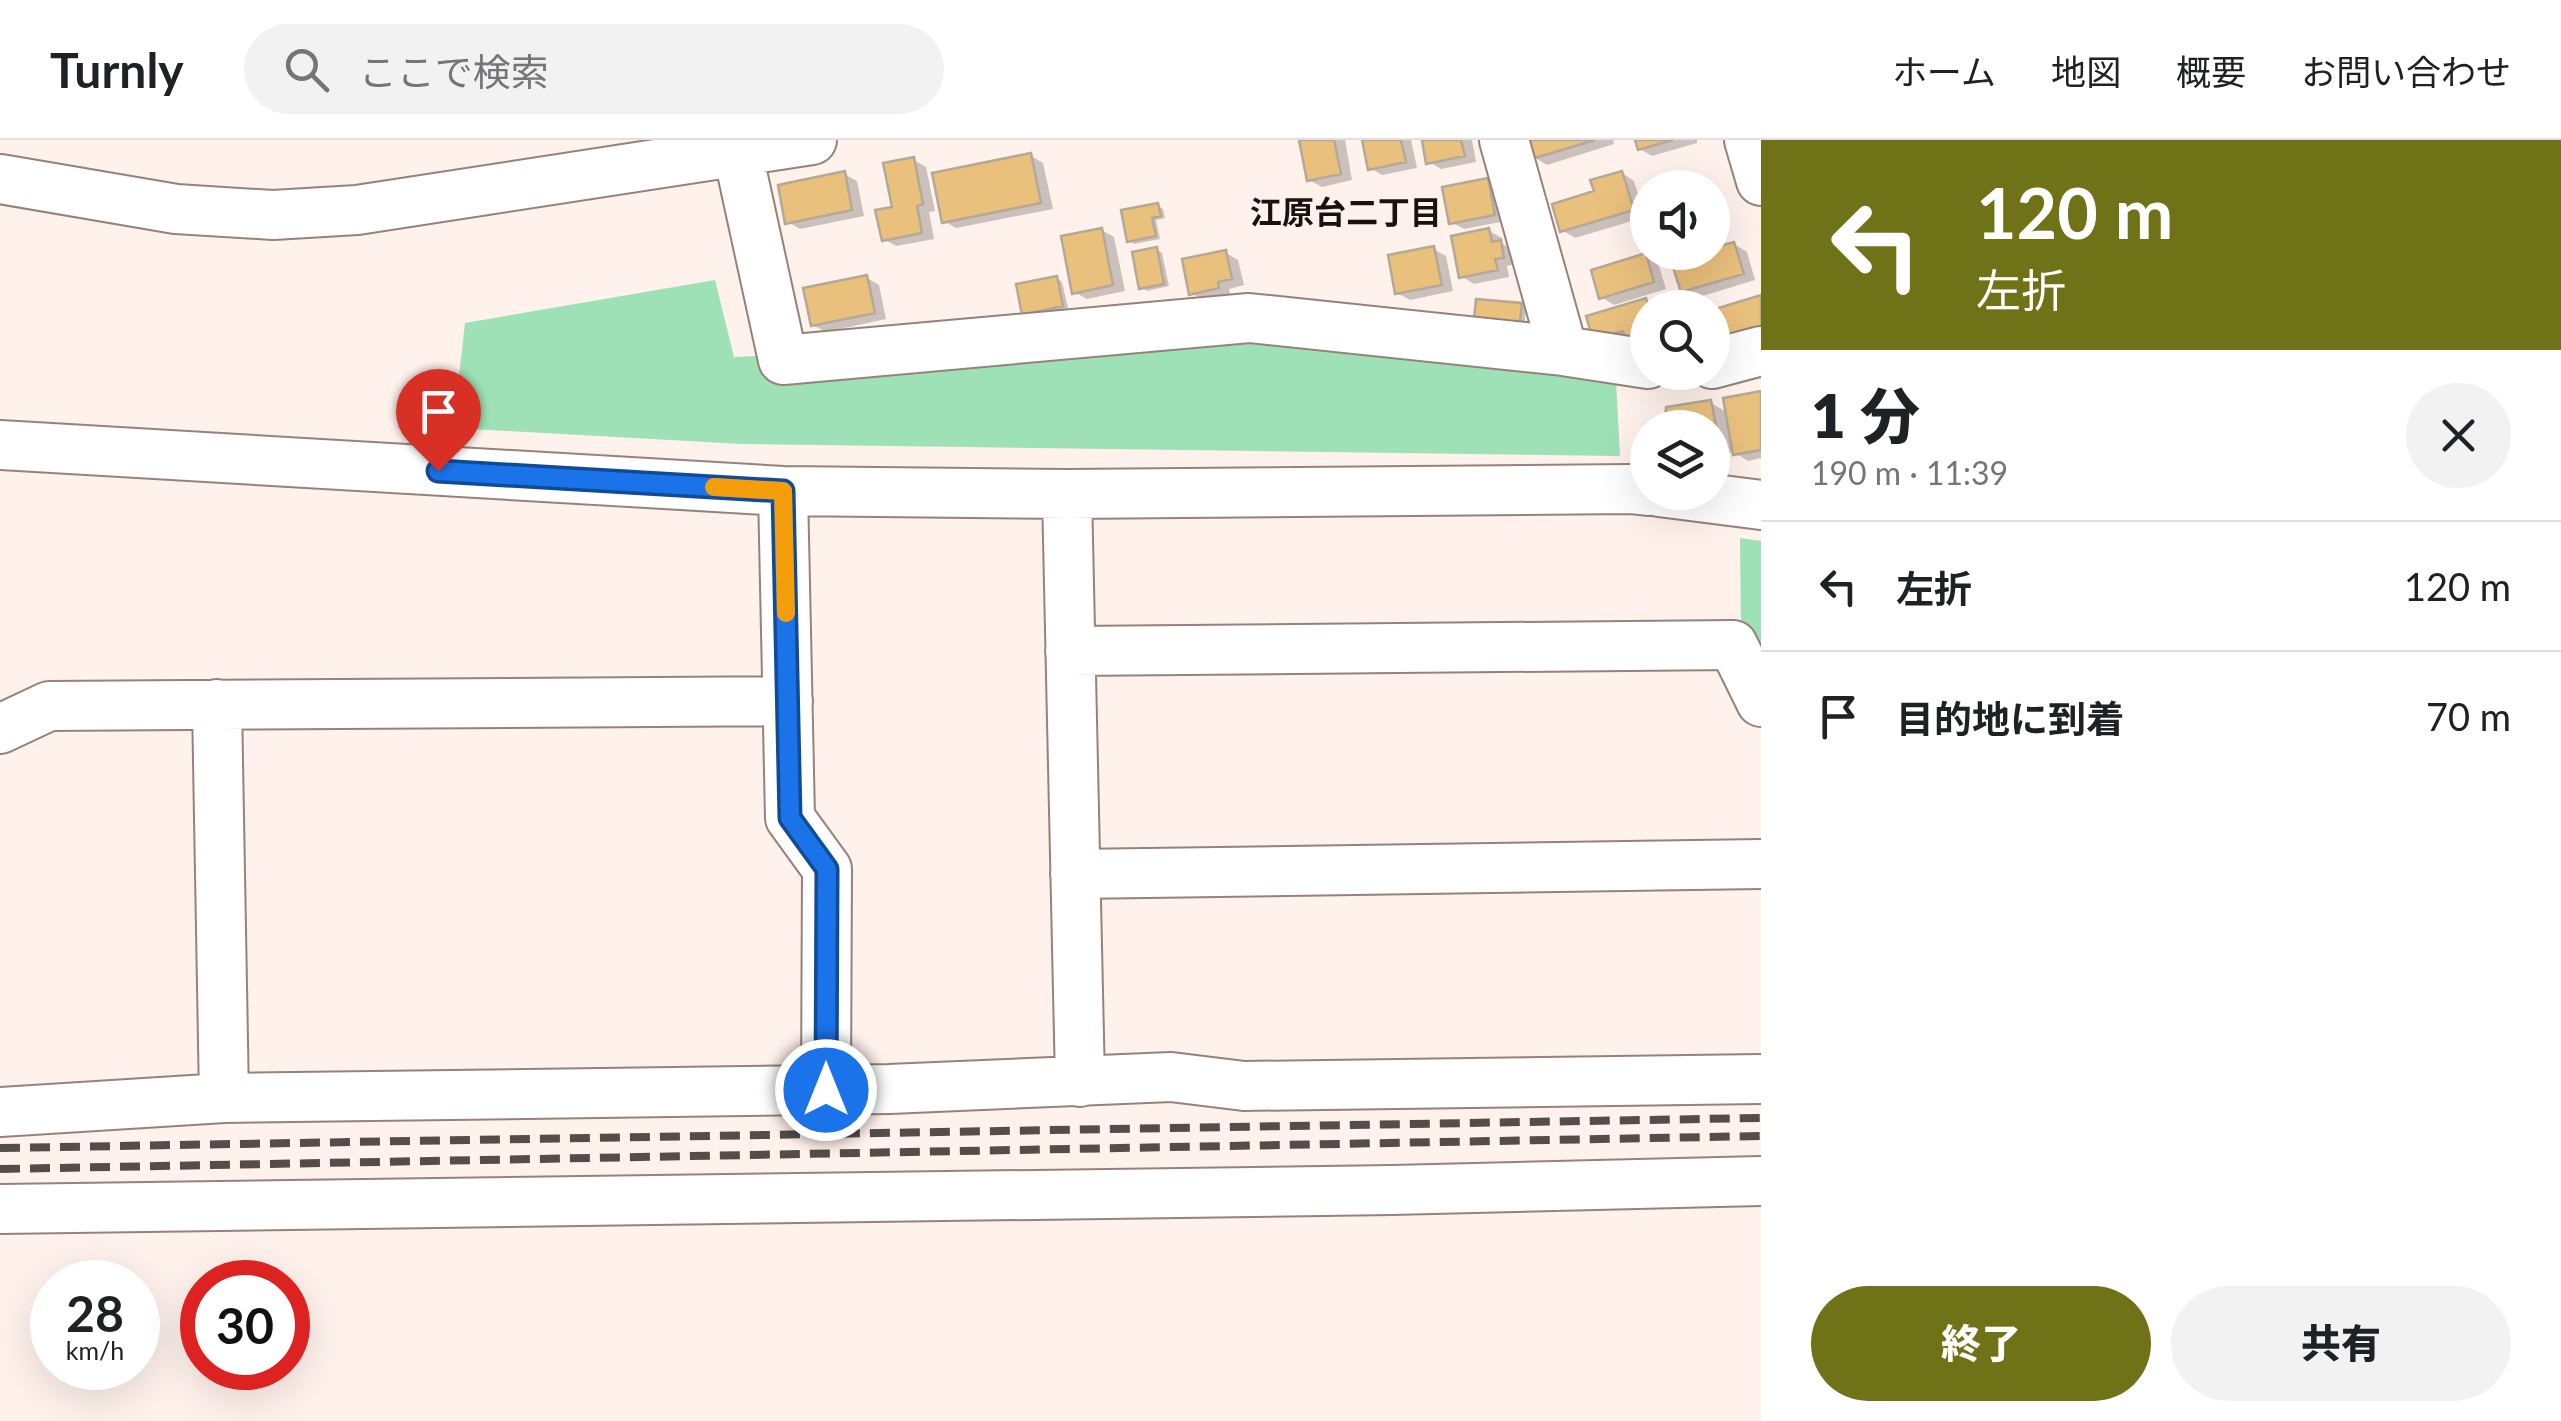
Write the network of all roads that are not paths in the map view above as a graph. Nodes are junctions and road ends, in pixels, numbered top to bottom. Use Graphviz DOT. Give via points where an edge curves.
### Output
graph roads {
  1 [pos="4,140"];
  2 [pos="812,140"];
  3 [pos="1504,140"];
  4 [pos="1749,140"];
  5 [pos="736,146"];
  6 [pos="0,149"];
  7 [pos="0,179"];
  8 [pos="1761,181"];
  9 [pos="1761,350"];
  10 [pos="1563,351"];
  11 [pos="1730,359"];
  12 [pos="1630,361"];
  13 [pos="0,445"];
  14 [pos="1630,490"];
  15 [pos="783,491"];
  16 [pos="1067,494"];
  17 [pos="1730,501"];
  18 [pos="1761,505"];
  19 [pos="1070,651"];
  20 [pos="788,702"];
  21 [pos="1761,702"];
  22 [pos="217,704"];
  23 [pos="0,729"];
  24 [pos="1761,864"];
  25 [pos="1075,874"];
  26 [pos="1761,1079"];
  27 [pos="1080,1082"];
  28 [pos="826,1090"];
  29 [pos="224,1098"];
  30 [pos="0,1112"];
  31 [pos="1761,1181"];
  32 [pos="0,1209"];
  1 -- 6 [label="street"];
  2 -- 5 [label="street"];
  3 -- 10 [label="street"];
  4 -- 8 [label="street"];
  5 -- 7 [label="street" via="357,210 273,215 176,209"];
  5 -- 10 [label="street" via="783,360 1249,318"];
  9 -- 11 [label="street"];
  10 -- 12 [label="street"];
  13 -- 15 [label="street"];
  14 -- 16 [label="street"];
  15 -- 16 [label="street"];
  15 -- 20 [label="street"];
  16 -- 19 [label="street"];
  17 -- 18 [label="street"];
  19 -- 21 [label="street" via="1733,645"];
  19 -- 25 [label="street"];
  20 -- 22 [label="street"];
  20 -- 28 [label="street" via="790,818 827,869"];
  22 -- 23 [label="street" via="49,706"];
  22 -- 29 [label="street"];
  24 -- 25 [label="street"];
  25 -- 27 [label="street"];
  26 -- 27 [label="street"];
  27 -- 28 [label="street"];
  28 -- 29 [label="street"];
  29 -- 30 [label="street"];
  31 -- 32 [label="street"];
}
